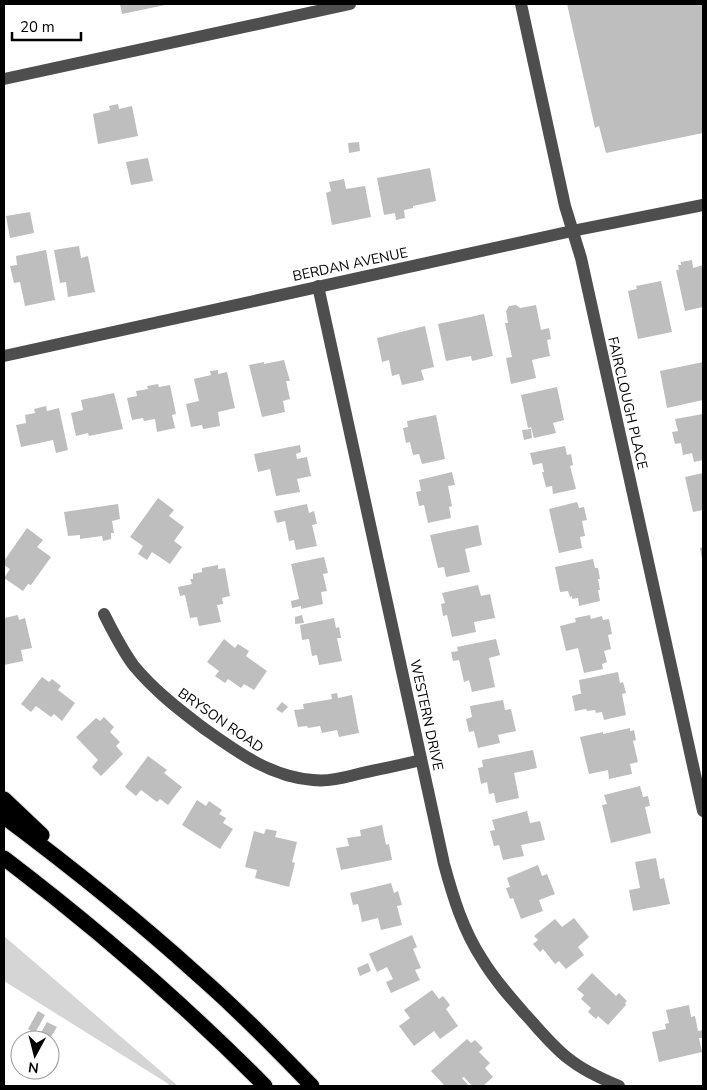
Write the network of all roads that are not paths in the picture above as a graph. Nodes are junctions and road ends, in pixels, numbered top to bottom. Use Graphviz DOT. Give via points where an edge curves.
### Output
graph roads {
  1 [pos="350,4"];
  2 [pos="521,4"];
  3 [pos="4,79"];
  4 [pos="703,205"];
  5 [pos="572,230"];
  6 [pos="318,286"];
  7 [pos="4,356"];
  8 [pos="104,614"];
  9 [pos="421,760"];
  10 [pos="4,799"];
  11 [pos="703,811"];
  12 [pos="4,817"];
  13 [pos="4,858"];
  14 [pos="135,920"];
  15 [pos="265,1086"];
  16 [pos="312,1086"];
  17 [pos="619,1086"];
  1 -- 3 [label="street"];
  2 -- 5 [label="street, FAIRCLOUGH PLACE"];
  4 -- 5 [label="street, BERDAN AVENUE"];
  5 -- 6 [label="street, BERDAN AVENUE"];
  5 -- 11 [label="street, FAIRCLOUGH PLACE" via="581,258"];
  6 -- 7 [label="street, BERDAN AVENUE"];
  6 -- 9 [label="street, WESTERN DRIVE"];
  8 -- 9 [label="street, BRYSON ROAD" via="133,664 152,686 228,746 272,771 314,781"];
  9 -- 17 [label="street, WESTERN DRIVE" via="453,899 482,959 549,1041 571,1060"];
  10 -- 14 [label="highway"];
  12 -- 14 [label="highway"];
  13 -- 15 [label="highway" via="175,1000"];
  14 -- 16 [label="highway" via="245,1019"];
}
